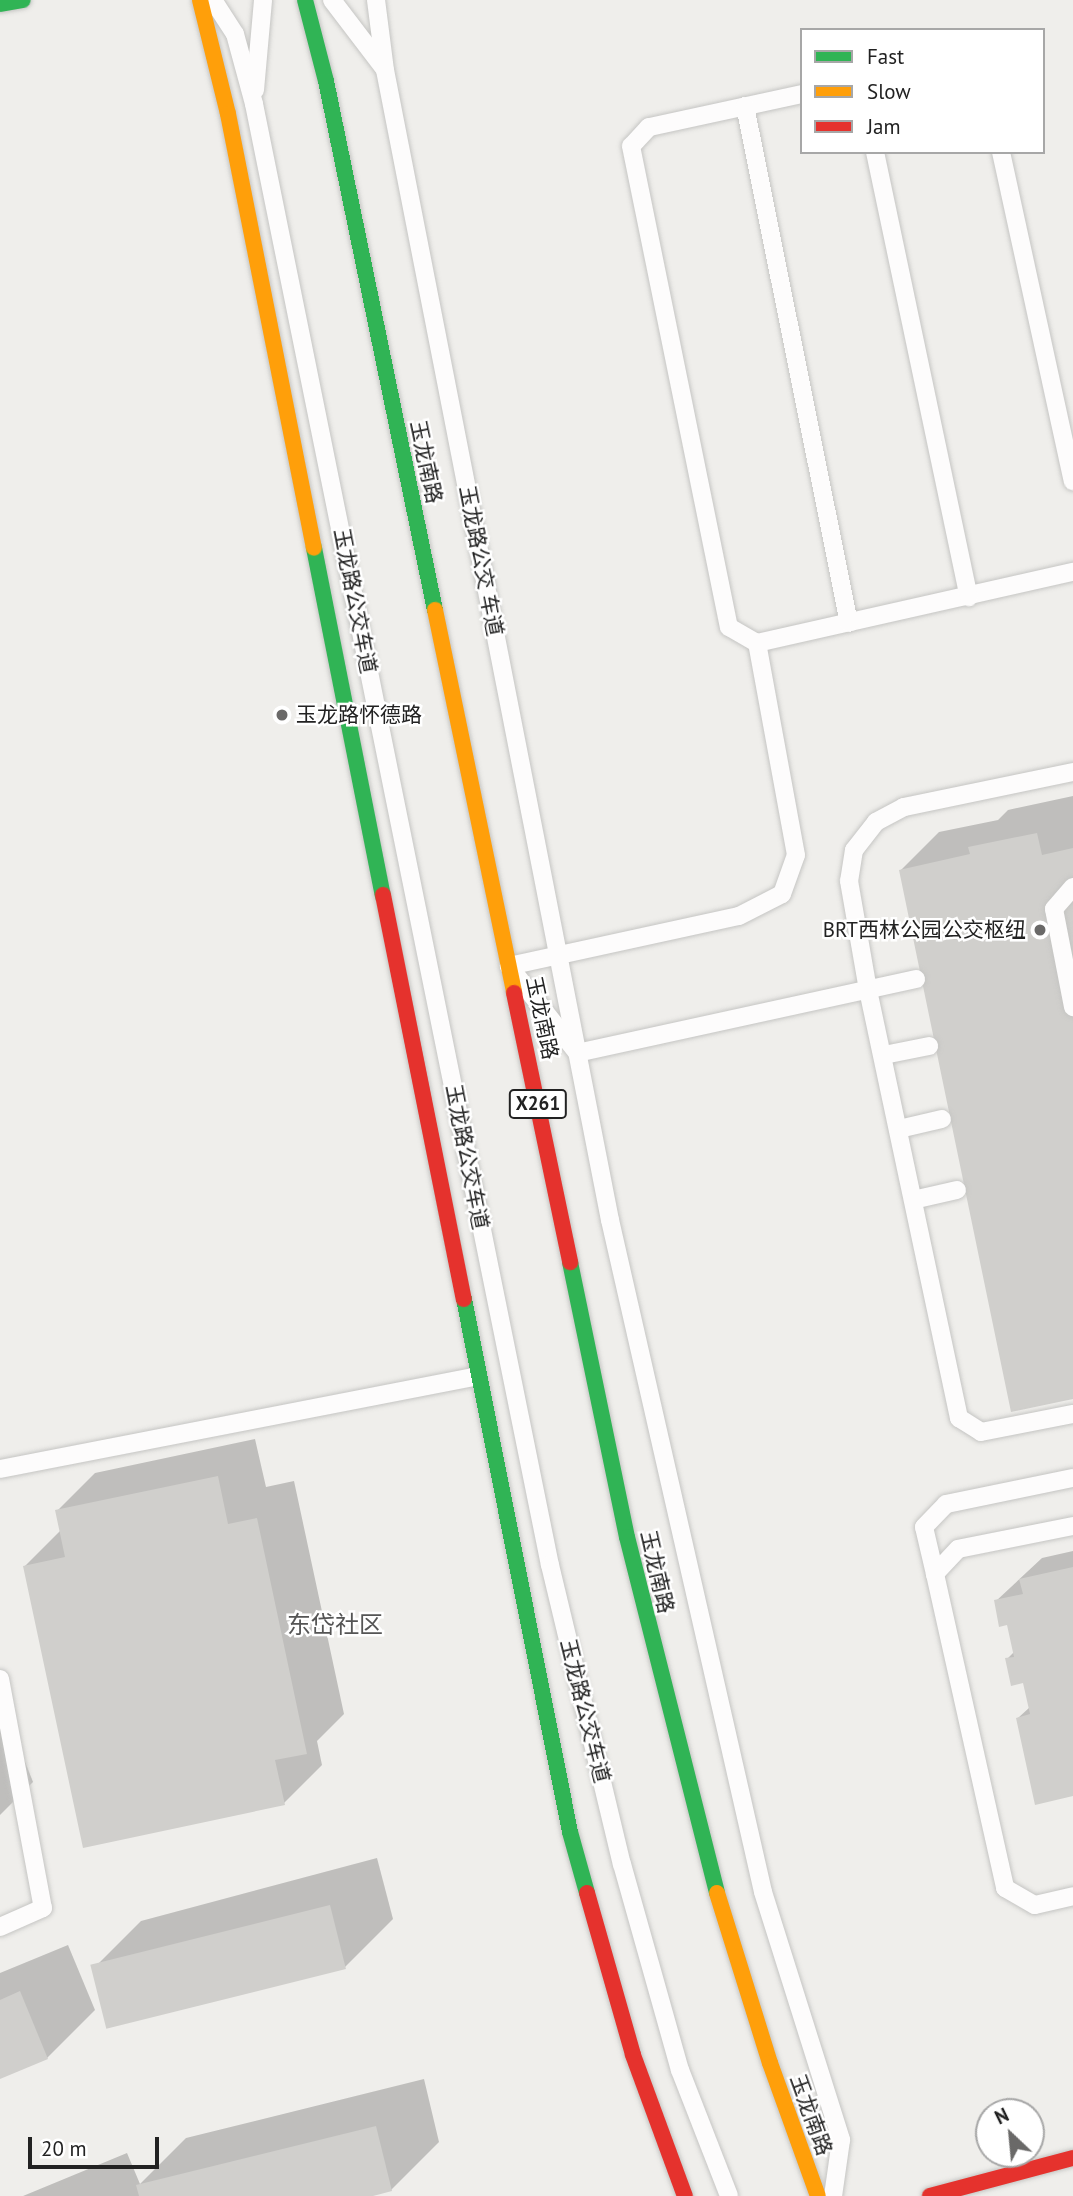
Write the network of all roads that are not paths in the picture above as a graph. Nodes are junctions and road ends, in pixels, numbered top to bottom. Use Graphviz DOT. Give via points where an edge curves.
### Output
graph roads {
  1 [pos="23,0"];
  2 [pos="200,0"];
  3 [pos="213,0"];
  4 [pos="263,0"];
  5 [pos="305,0"];
  6 [pos="332,0"];
  7 [pos="376,0"];
  8 [pos="0,5"];
  9 [pos="385,70"];
  10 [pos="800,94"];
  11 [pos="254,104"];
  12 [pos="745,106"];
  13 [pos="875,154"];
  14 [pos="1001,154"];
  15 [pos="1073,481"];
  16 [pos="1073,572"];
  17 [pos="969,597"];
  18 [pos="849,624"];
  19 [pos="757,643"];
  20 [pos="1073,772"];
  21 [pos="1073,887"];
  22 [pos="558,956"];
  23 [pos="509,966"];
  24 [pos="916,979"];
  25 [pos="868,990"];
  26 [pos="1073,1007"];
  27 [pos="929,1046"];
  28 [pos="577,1053"];
  29 [pos="884,1055"];
  30 [pos="942,1119"];
  31 [pos="899,1129"];
  32 [pos="957,1190"];
  33 [pos="914,1200"];
  34 [pos="478,1376"];
  35 [pos="1073,1414"];
  36 [pos="0,1469"];
  37 [pos="1073,1478"];
  38 [pos="1073,1526"];
  39 [pos="935,1574"];
  40 [pos="0,1679"];
  41 [pos="1073,1896"];
  42 [pos="0,1927"];
  43 [pos="1073,2158"];
  44 [pos="685,2196"];
  45 [pos="729,2196"];
  46 [pos="818,2196"];
  47 [pos="833,2196"];
  48 [pos="930,2196"];
  1 -- 8 [label="main road"];
  2 -- 34 [label="main road" via="228,114"];
  3 -- 11 [label="lane" via="234,34"];
  4 -- 11 [label="lane"];
  5 -- 23 [label="main road, 玉龙南路 / X261" via="326,81"];
  6 -- 9 [label="lane"];
  7 -- 9 [label="lane, 玉龙路公交 车道"];
  9 -- 22 [label="lane, 玉龙路公交 车道"];
  10 -- 12 [label="lane"];
  11 -- 45 [label="lane, 玉龙路公交车道" via="550,1565 654,1980 680,2070"];
  12 -- 18 [label="lane"];
  12 -- 19 [label="lane" via="649,127 631,146 729,627"];
  13 -- 17 [label="lane"];
  14 -- 15 [label="lane"];
  16 -- 17 [label="lane"];
  17 -- 18 [label="lane"];
  18 -- 19 [label="lane"];
  19 -- 22 [label="lane" via="796,855 782,894 739,916"];
  20 -- 25 [label="lane" via="904,807 876,822 853,850 849,881"];
  21 -- 26 [label="lane, bridge" via="1054,909"];
  22 -- 23 [label="lane"];
  22 -- 28 [label="lane, 玉龙路公交 车道"];
  23 -- 28 [label="lane"];
  23 -- 46 [label="main road, 玉龙南路 / X261" via="627,1536 700,1837 770,2063"];
  24 -- 25 [label="lane"];
  25 -- 28 [label="lane"];
  25 -- 29 [label="lane"];
  27 -- 29 [label="lane"];
  28 -- 47 [label="lane" via="613,1234 763,1892 841,2140"];
  29 -- 31 [label="lane"];
  30 -- 31 [label="lane"];
  31 -- 33 [label="lane"];
  32 -- 33 [label="lane"];
  33 -- 35 [label="lane" via="959,1418 981,1432"];
  34 -- 36 [label="lane"];
  34 -- 44 [label="main road" via="570,1832 633,2055"];
  37 -- 39 [label="lane" via="946,1504 923,1527"];
  38 -- 39 [label="lane" via="958,1549"];
  39 -- 41 [label="lane" via="1005,1888 1035,1905"];
  40 -- 42 [label="lane" via="43,1908"];
  43 -- 48 [label="main road"];
}
